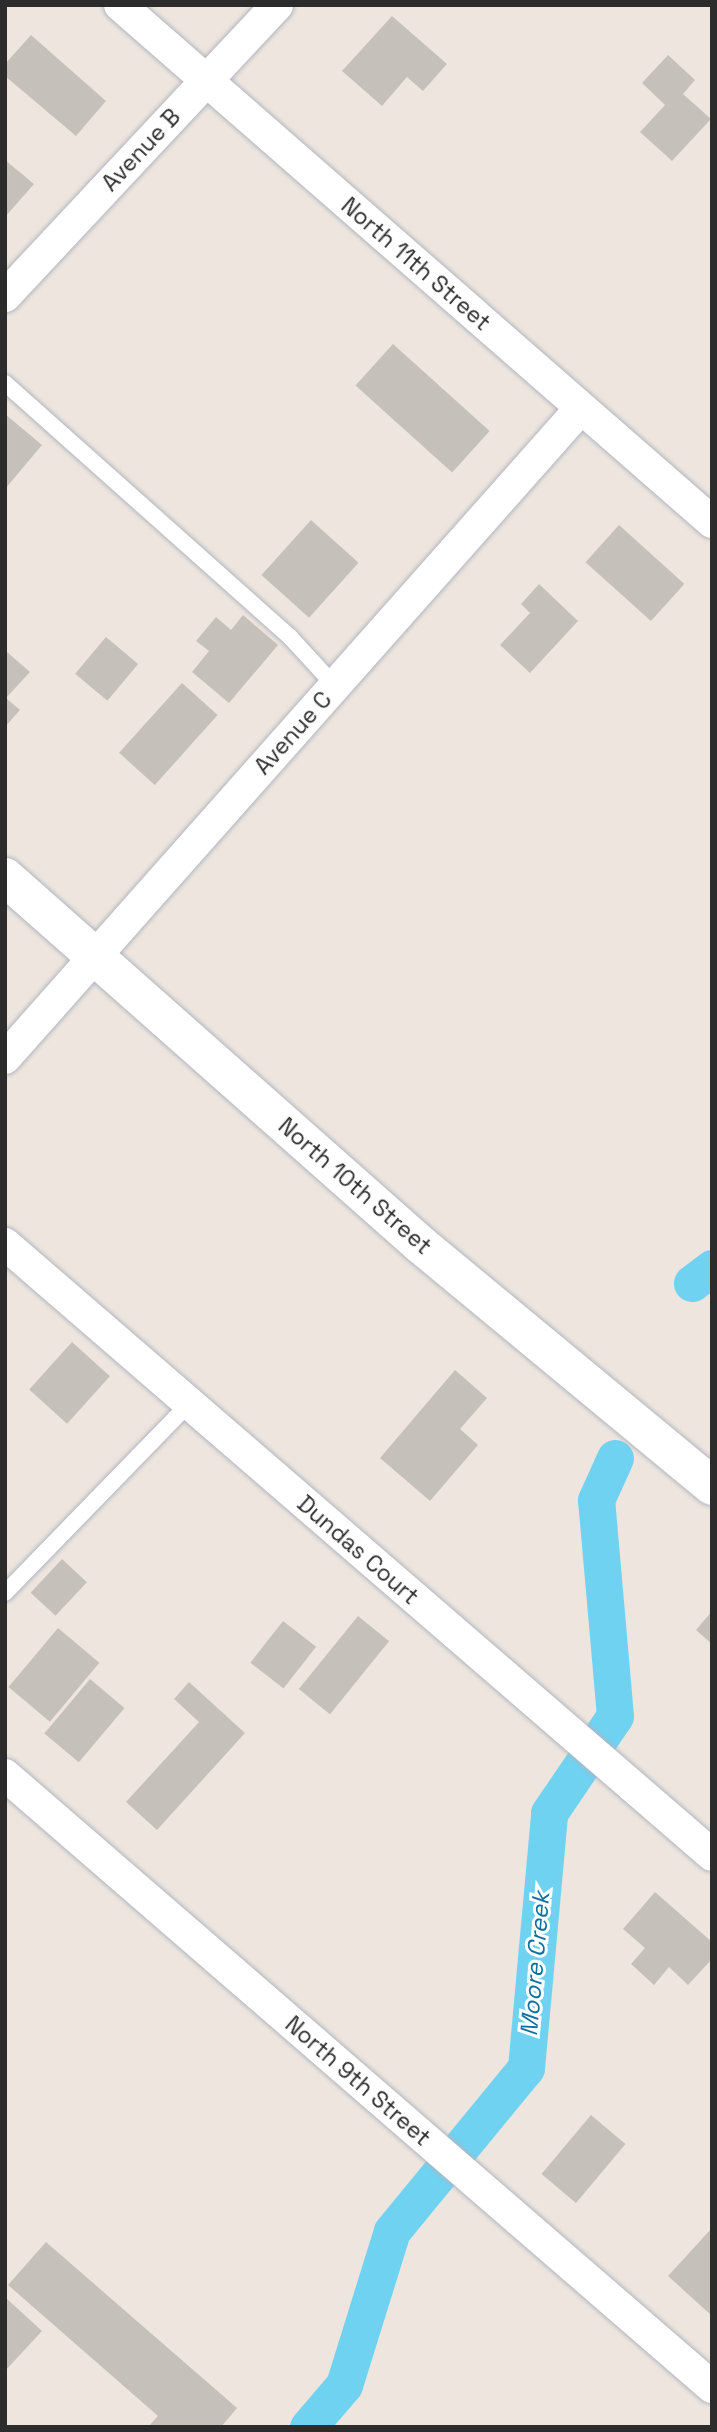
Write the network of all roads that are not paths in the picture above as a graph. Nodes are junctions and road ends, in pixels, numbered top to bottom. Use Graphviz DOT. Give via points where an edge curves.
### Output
graph roads {
  1 [pos="120,5"];
  2 [pos="276,5"];
  3 [pos="206,80"];
  4 [pos="5,296"];
  5 [pos="5,383"];
  6 [pos="581,408"];
  7 [pos="712,522"];
  8 [pos="335,686"];
  9 [pos="5,877"];
  10 [pos="95,956"];
  11 [pos="5,1058"];
  12 [pos="5,1244"];
  13 [pos="190,1404"];
  14 [pos="712,1486"];
  15 [pos="5,1593"];
  16 [pos="5,1775"];
  17 [pos="712,1855"];
  18 [pos="712,2387"];
  1 -- 3 [label="street, North 11th Street"];
  2 -- 3 [label="street, Avenue B"];
  3 -- 4 [label="street, Avenue B"];
  3 -- 6 [label="street, North 11th Street"];
  5 -- 8 [label="lane" via="290,638"];
  6 -- 7 [label="street, North 11th Street"];
  6 -- 8 [label="street, Avenue C"];
  8 -- 10 [label="street, Avenue C"];
  9 -- 10 [label="street, North 10th Street"];
  10 -- 11 [label="street, Avenue C"];
  10 -- 14 [label="street, North 10th Street" via="421,1245"];
  12 -- 13 [label="street, Dundas Court"];
  13 -- 15 [label="lane"];
  13 -- 17 [label="street, Dundas Court"];
  16 -- 18 [label="street, North 9th Street"];
}
